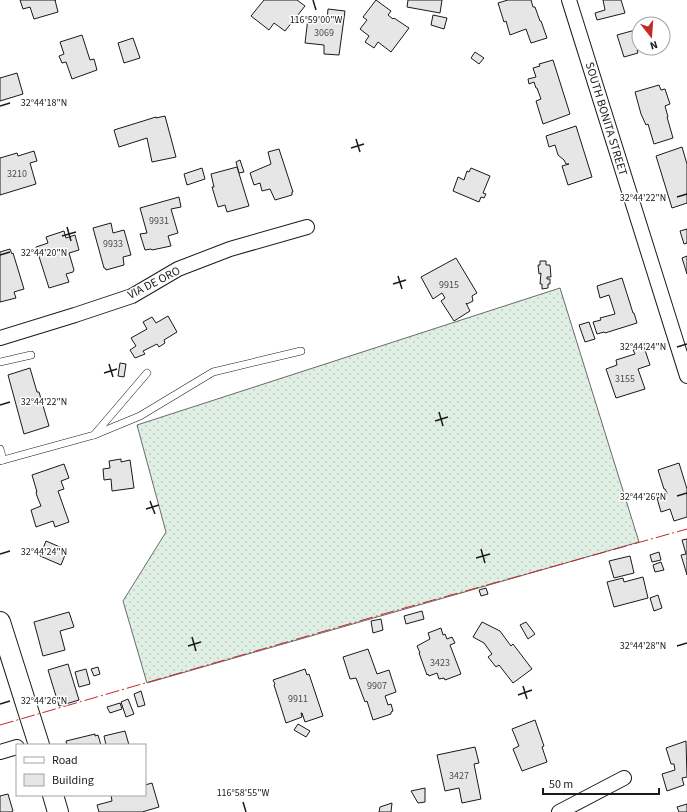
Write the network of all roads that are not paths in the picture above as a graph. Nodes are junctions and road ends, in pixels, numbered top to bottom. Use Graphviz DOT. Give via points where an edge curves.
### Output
graph roads {
  1 [pos="569,0"];
  2 [pos="307,227"];
  3 [pos="0,338"];
  4 [pos="301,351"];
  5 [pos="31,355"];
  6 [pos="0,362"];
  7 [pos="147,373"];
  8 [pos="687,376"];
  9 [pos="94,435"];
  10 [pos="0,450"];
  11 [pos="2,461"];
  12 [pos="0,622"];
  13 [pos="33,744"];
  14 [pos="16,747"];
  15 [pos="0,752"];
  16 [pos="624,778"];
  17 [pos="53,796"];
  18 [pos="58,812"];
  19 [pos="558,812"];
  1 -- 8 [label="street, SOUTH BONITA STREET"];
  2 -- 3 [label="street, VIA DE ORO" via="230,249 178,269 132,296"];
  4 -- 9 [label="lane" via="213,372 140,416"];
  5 -- 6 [label="lane"];
  7 -- 9 [label="lane"];
  9 -- 11 [label="lane"];
  10 -- 11 [label="lane"];
  12 -- 13 [label="main road"];
  14 -- 15 [label="street"];
  16 -- 19 [label="street"];
  17 -- 18 [label="main road"];
}
